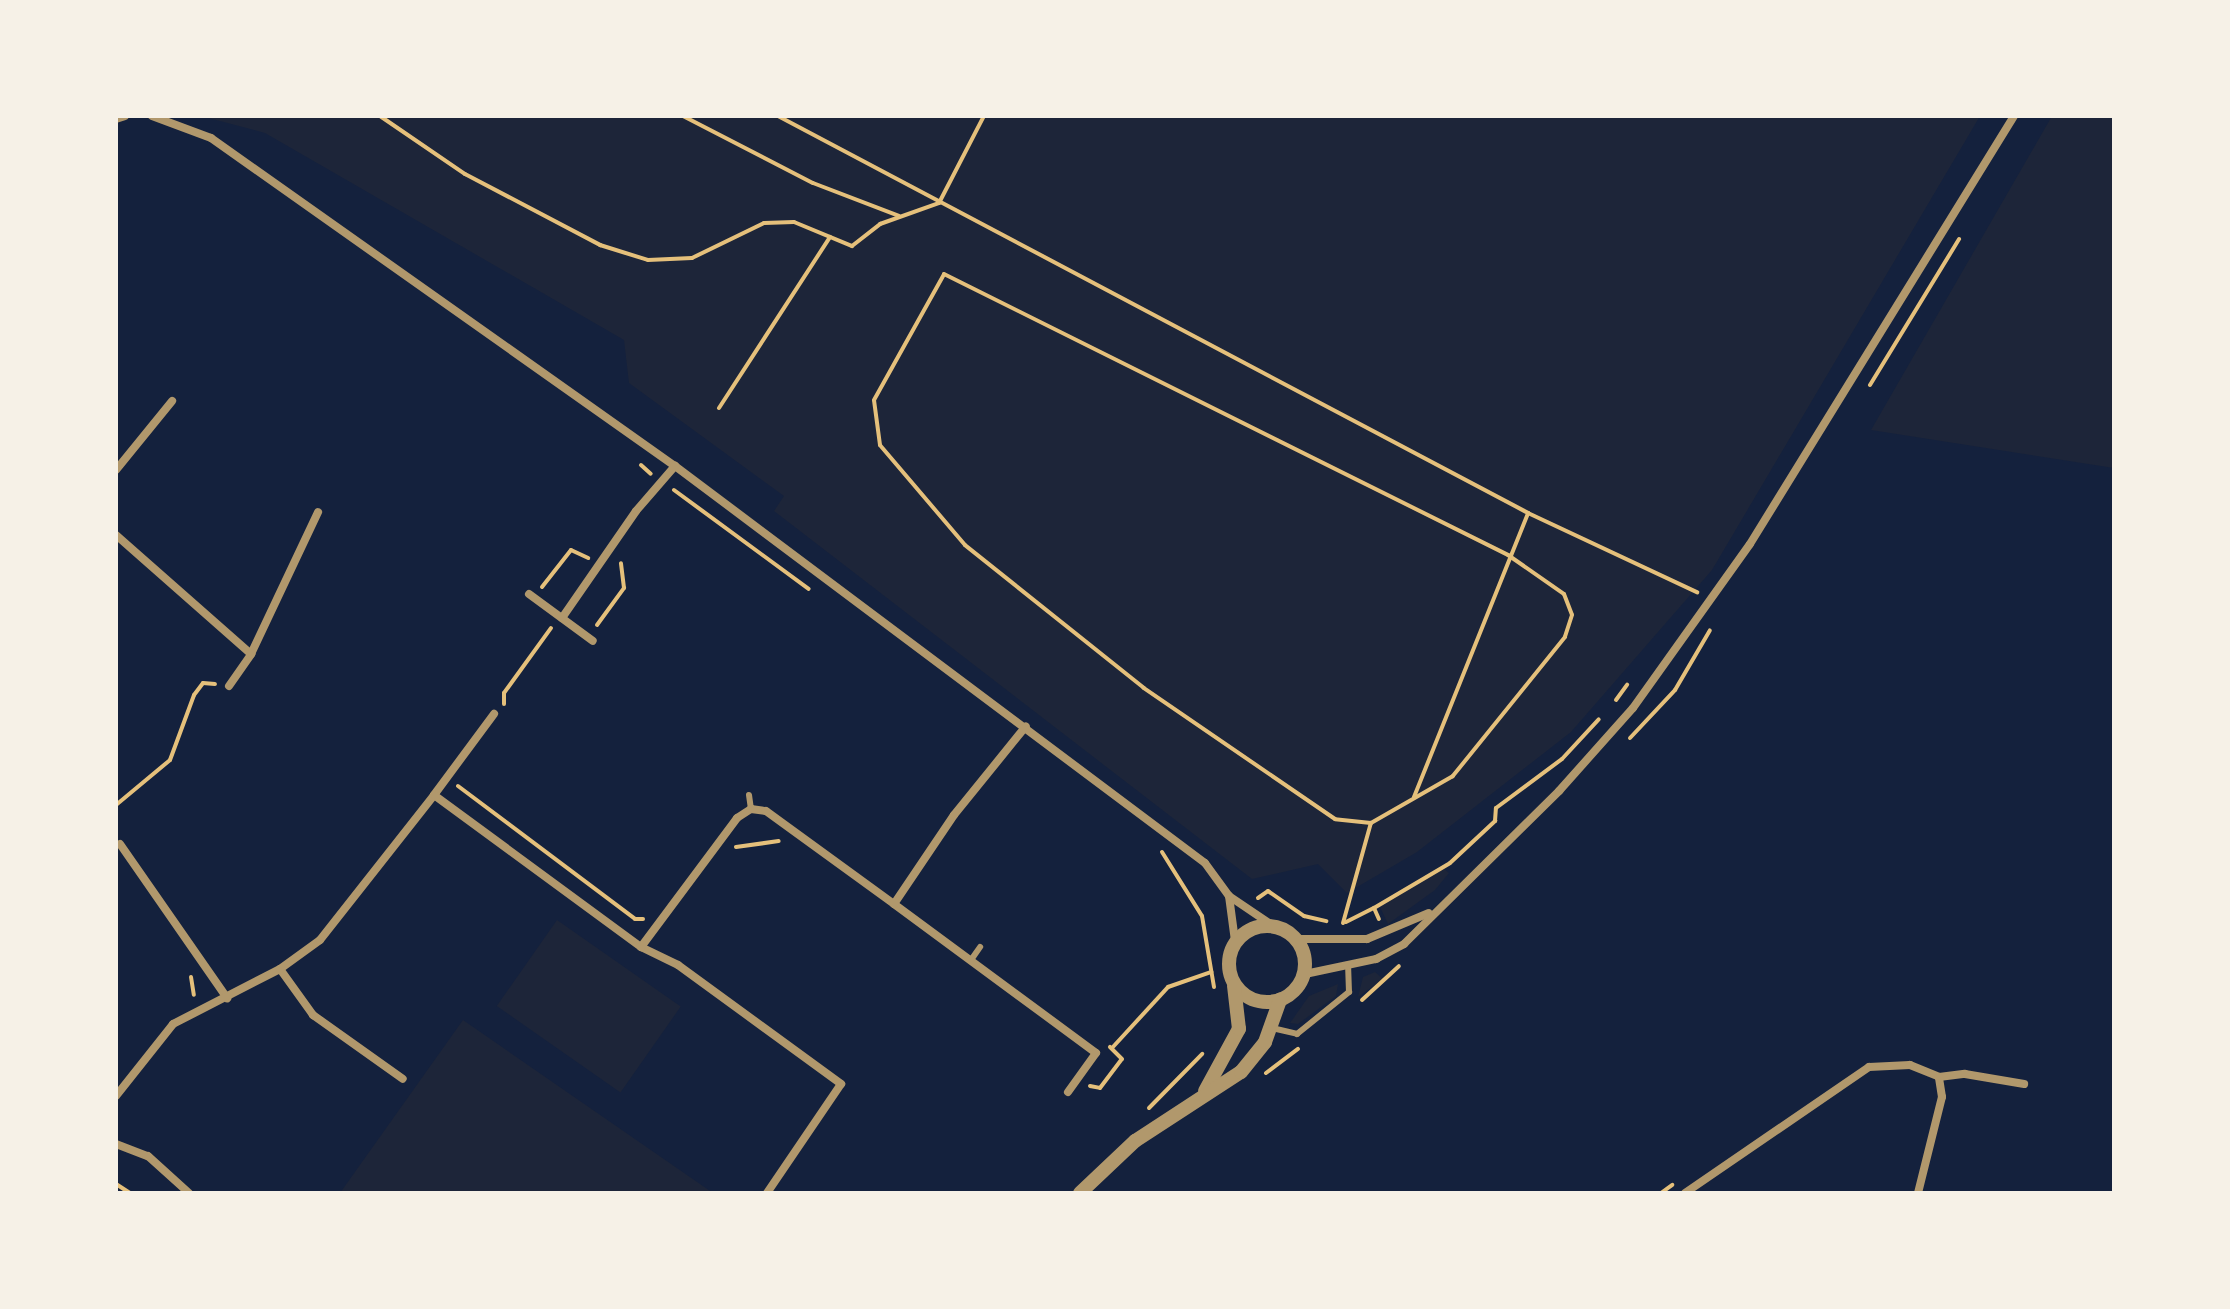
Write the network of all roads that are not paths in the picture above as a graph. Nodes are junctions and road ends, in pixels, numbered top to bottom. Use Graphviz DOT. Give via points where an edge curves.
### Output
graph roads {
  1 [pos="125,116"];
  2 [pos="152,116"];
  3 [pos="2014,116"];
  4 [pos="116,119"];
  5 [pos="172,401"];
  6 [pos="675,466"];
  7 [pos="116,470"];
  8 [pos="318,512"];
  9 [pos="116,535"];
  10 [pos="529,594"];
  11 [pos="562,618"];
  12 [pos="593,641"];
  13 [pos="251,654"];
  14 [pos="229,686"];
  15 [pos="494,714"];
  16 [pos="1026,726"];
  17 [pos="434,795"];
  18 [pos="749,795"];
  19 [pos="751,809"];
  20 [pos="120,844"];
  21 [pos="1229,896"];
  22 [pos="894,904"];
  23 [pos="1435,911"];
  24 [pos="1272,925"];
  25 [pos="1296,939"];
  26 [pos="1235,941"];
  27 [pos="641,947"];
  28 [pos="980,947"];
  29 [pos="971,960"];
  30 [pos="1348,967"];
  31 [pos="280,969"];
  32 [pos="1305,974"];
  33 [pos="1232,978"];
  34 [pos="227,998"];
  35 [pos="1280,1000"];
  36 [pos="1272,1028"];
  37 [pos="1939,1077"];
  38 [pos="403,1079"];
  39 [pos="2024,1084"];
  40 [pos="1068,1092"];
  41 [pos="1203,1095"];
  42 [pos="116,1096"];
  43 [pos="116,1144"];
  44 [pos="189,1193"];
  45 [pos="767,1193"];
  46 [pos="1080,1193"];
  47 [pos="1685,1193"];
  48 [pos="1918,1193"];
  1 -- 4 [label="street"];
  2 -- 6 [label="street" via="211,138"];
  3 -- 23 [label="street" via="1902,303 1698,622 1593,755"];
  5 -- 7 [label="street"];
  6 -- 11 [label="street"];
  6 -- 16 [label="street"];
  8 -- 13 [label="street"];
  9 -- 13 [label="street"];
  10 -- 11 [label="street"];
  11 -- 12 [label="street"];
  13 -- 14 [label="street"];
  15 -- 17 [label="street"];
  16 -- 21 [label="street" via="1205,863"];
  16 -- 22 [label="street" via="954,815"];
  17 -- 27 [label="street"];
  17 -- 31 [label="street" via="339,920"];
  18 -- 19 [label="lane"];
  19 -- 22 [label="street" via="766,811"];
  19 -- 27 [label="street" via="737,818"];
  20 -- 34 [label="street"];
  21 -- 24 [label="street"];
  21 -- 26 [label="street"];
  22 -- 29 [label="street"];
  23 -- 25 [label="street" via="1385,934 1341,942"];
  23 -- 30 [label="street" via="1394,949"];
  24 -- 25 [label="street"];
  24 -- 26 [label="street" via="1258,926"];
  25 -- 32 [label="street" via="1306,957"];
  26 -- 33 [label="street" via="1229,963"];
  27 -- 45 [label="street" via="678,965 841,1084"];
  28 -- 29 [label="lane"];
  29 -- 40 [label="street" via="1096,1053"];
  30 -- 32 [label="street"];
  30 -- 36 [label="lane" via="1347,994 1297,1034"];
  31 -- 34 [label="street"];
  31 -- 38 [label="street" via="313,1015"];
  32 -- 35 [label="street"];
  33 -- 35 [label="street" via="1251,999"];
  33 -- 41 [label="street" via="1241,1009 1239,1029"];
  34 -- 42 [label="street" via="167,1030"];
  35 -- 36 [label="street"];
  36 -- 41 [label="street" via="1241,1072"];
  37 -- 39 [label="street" via="1965,1074"];
  37 -- 47 [label="street" via="1910,1065 1863,1069"];
  37 -- 48 [label="street" via="1942,1095"];
  41 -- 46 [label="street" via="1135,1141"];
  43 -- 44 [label="street" via="148,1156"];
}
